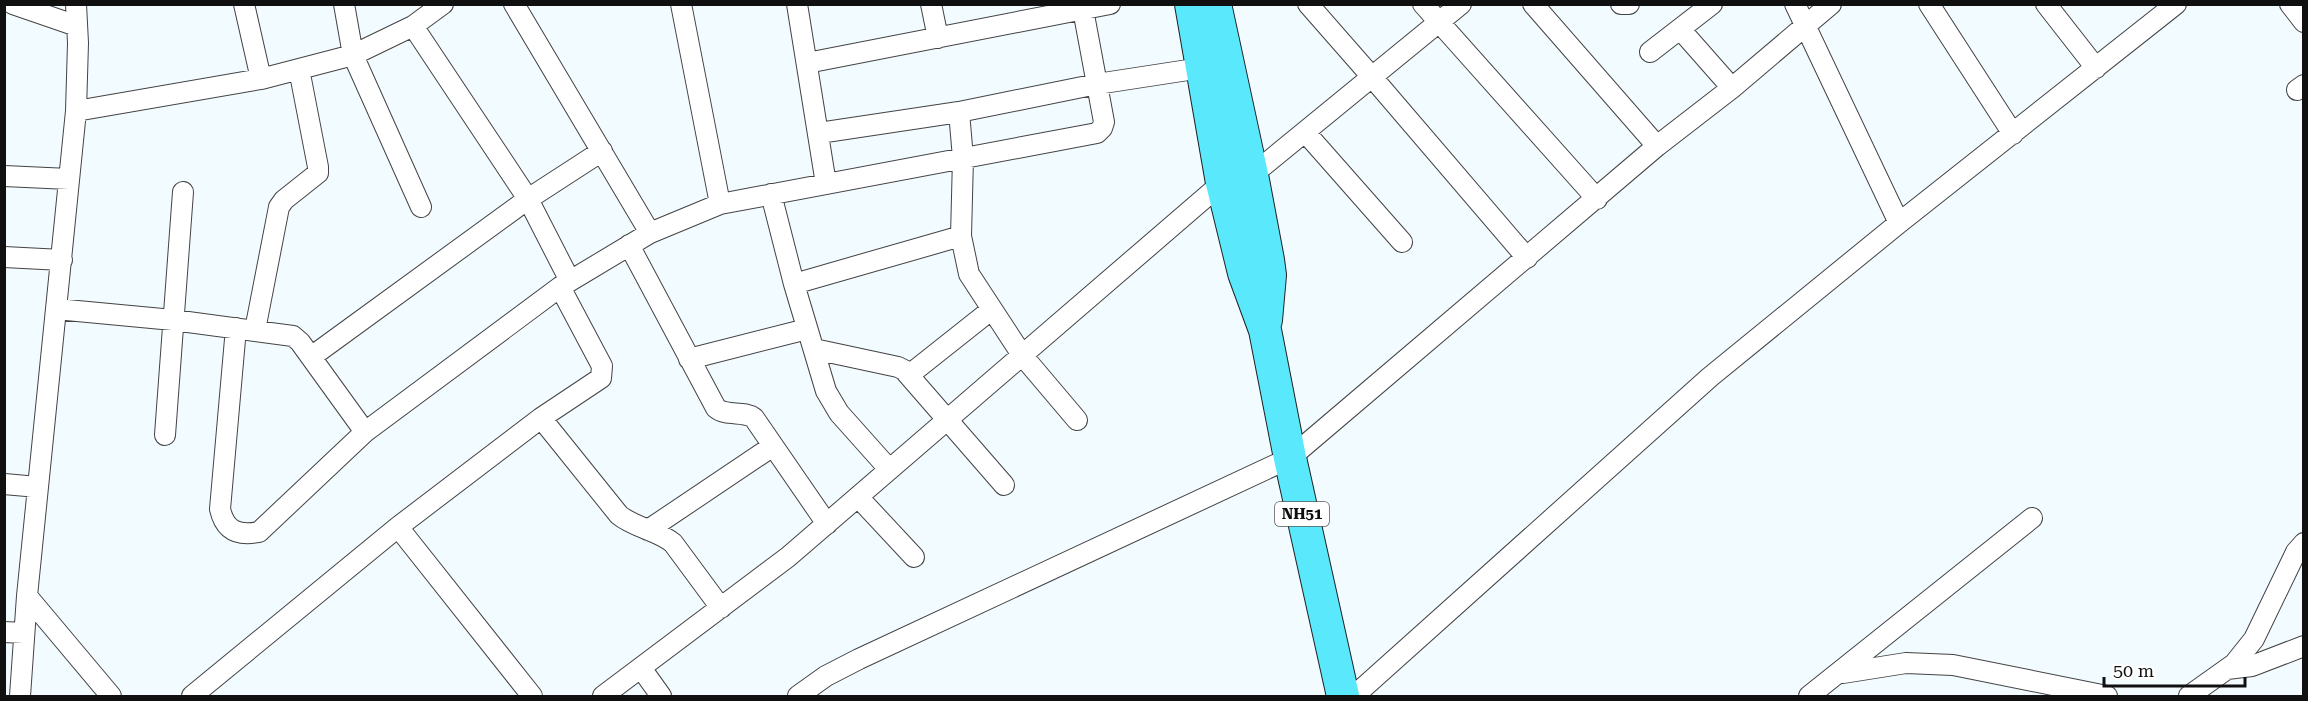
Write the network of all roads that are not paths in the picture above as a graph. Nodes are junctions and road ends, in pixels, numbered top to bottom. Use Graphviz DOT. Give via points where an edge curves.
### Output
graph roads {
  1 [pos="13,4"];
  2 [pos="76,4"];
  3 [pos="244,4"];
  4 [pos="344,4"];
  5 [pos="443,4"];
  6 [pos="514,4"];
  7 [pos="681,4"];
  8 [pos="797,4"];
  9 [pos="931,4"];
  10 [pos="1110,4"];
  11 [pos="1191,4"];
  12 [pos="1215,4"];
  13 [pos="1308,4"];
  14 [pos="1423,4"];
  15 [pos="1461,4"];
  16 [pos="1533,4"];
  17 [pos="1621,4"];
  18 [pos="1629,4"];
  19 [pos="1712,4"];
  20 [pos="1795,4"];
  21 [pos="1831,4"];
  22 [pos="1929,4"];
  23 [pos="2046,4"];
  24 [pos="2290,4"];
  25 [pos="2175,5"];
  26 [pos="1082,7"];
  27 [pos="1439,22"];
  28 [pos="2304,22"];
  29 [pos="1806,25"];
  30 [pos="77,26"];
  31 [pos="413,26"];
  32 [pos="1680,29"];
  33 [pos="938,38"];
  34 [pos="1650,52"];
  35 [pos="353,55"];
  36 [pos="807,63"];
  37 [pos="1201,68"];
  38 [pos="2096,68"];
  39 [pos="299,69"];
  40 [pos="1372,76"];
  41 [pos="261,78"];
  42 [pos="1097,84"];
  43 [pos="1732,88"];
  44 [pos="76,111"];
  45 [pos="959,112"];
  46 [pos="1305,132"];
  47 [pos="819,133"];
  48 [pos="2013,134"];
  49 [pos="1657,146"];
  50 [pos="602,151"];
  51 [pos="963,159"];
  52 [pos="1252,175"];
  53 [pos="4,176"];
  54 [pos="69,179"];
  55 [pos="1222,183"];
  56 [pos="826,184"];
  57 [pos="183,192"];
  58 [pos="771,194"];
  59 [pos="528,199"];
  60 [pos="1597,199"];
  61 [pos="720,204"];
  62 [pos="421,207"];
  63 [pos="1899,223"];
  64 [pos="650,233"];
  65 [pos="961,236"];
  66 [pos="1402,242"];
  67 [pos="629,245"];
  68 [pos="4,257"];
  69 [pos="1527,258"];
  70 [pos="62,260"];
  71 [pos="565,284"];
  72 [pos="794,284"];
  73 [pos="56,309"];
  74 [pos="991,310"];
  75 [pos="173,320"];
  76 [pos="245,329"];
  77 [pos="807,329"];
  78 [pos="1265,330"];
  79 [pos="813,349"];
  80 [pos="1022,355"];
  81 [pos="311,357"];
  82 [pos="689,359"];
  83 [pos="909,375"];
  84 [pos="541,418"];
  85 [pos="948,418"];
  86 [pos="1077,420"];
  87 [pos="365,432"];
  88 [pos="165,435"];
  89 [pos="773,446"];
  90 [pos="1290,458"];
  91 [pos="889,469"];
  92 [pos="4,484"];
  93 [pos="1004,485"];
  94 [pos="38,487"];
  95 [pos="858,497"];
  96 [pos="2032,518"];
  97 [pos="827,524"];
  98 [pos="398,527"];
  99 [pos="648,530"];
  100 [pos="2304,543"];
  101 [pos="914,557"];
  102 [pos="27,596"];
  103 [pos="721,608"];
  104 [pos="4,632"];
  105 [pos="24,633"];
  106 [pos="2304,646"];
  107 [pos="641,668"];
  108 [pos="2228,669"];
  109 [pos="1837,674"];
  110 [pos="2200,691"];
  111 [pos="20,696"];
  112 [pos="111,696"];
  113 [pos="192,696"];
  114 [pos="532,696"];
  115 [pos="603,696"];
  116 [pos="661,696"];
  117 [pos="798,696"];
  118 [pos="1343,696"];
  119 [pos="1354,696"];
  120 [pos="1809,696"];
  121 [pos="2107,696"];
  122 [pos="2189,696"];
  1 -- 30 [label="street"];
  2 -- 30 [label="street"];
  3 -- 41 [label="street"];
  4 -- 35 [label="street"];
  5 -- 31 [label="street"];
  6 -- 50 [label="street"];
  7 -- 61 [label="street"];
  8 -- 36 [label="street"];
  9 -- 33 [label="street"];
  10 -- 26 [label="street"];
  11 -- 37 [label="highway, NH51"];
  12 -- 52 [label="highway, NH51"];
  13 -- 40 [label="street"];
  14 -- 27 [label="street"];
  15 -- 27 [label="street"];
  16 -- 49 [label="street"];
  17 -- 18 [label="street"];
  19 -- 32 [label="street"];
  20 -- 29 [label="street"];
  21 -- 29 [label="street"];
  22 -- 48 [label="street"];
  23 -- 38 [label="street"];
  24 -- 28 [label="street"];
  25 -- 38 [label="street"];
  26 -- 33 [label="street"];
  26 -- 42 [label="street"];
  27 -- 40 [label="street"];
  27 -- 60 [label="street"];
  29 -- 43 [label="street"];
  29 -- 63 [label="street"];
  30 -- 44 [label="street"];
  31 -- 35 [label="street"];
  31 -- 59 [label="street"];
  32 -- 34 [label="street"];
  32 -- 43 [label="street"];
  33 -- 36 [label="street"];
  35 -- 39 [label="street"];
  35 -- 62 [label="street"];
  36 -- 47 [label="street"];
  37 -- 42 [label="street"];
  37 -- 55 [label="highway, NH51"];
  38 -- 48 [label="street"];
  39 -- 41 [label="street"];
  39 -- 76 [label="street" via="318,173 279,207"];
  40 -- 46 [label="street"];
  40 -- 69 [label="street"];
  41 -- 44 [label="street"];
  42 -- 45 [label="street"];
  42 -- 51 [label="street" via="1104,122 1097,133"];
  43 -- 49 [label="street"];
  44 -- 54 [label="street"];
  45 -- 47 [label="street"];
  45 -- 51 [label="street"];
  46 -- 52 [label="street"];
  46 -- 66 [label="street"];
  47 -- 56 [label="street"];
  48 -- 63 [label="street"];
  49 -- 60 [label="street"];
  50 -- 59 [label="street"];
  50 -- 64 [label="street"];
  51 -- 56 [label="street"];
  51 -- 65 [label="street"];
  52 -- 78 [label="highway, NH51" via="1270,275"];
  53 -- 54 [label="street"];
  54 -- 70 [label="street"];
  55 -- 78 [label="highway, NH51" via="1244,273"];
  55 -- 80 [label="street"];
  56 -- 58 [label="street"];
  57 -- 75 [label="street"];
  58 -- 61 [label="street"];
  58 -- 72 [label="street"];
  59 -- 71 [label="street"];
  59 -- 81 [label="street"];
  60 -- 69 [label="street"];
  61 -- 64 [label="street"];
  63 -- 119 [label="street" via="1684,400"];
  64 -- 67 [label="street"];
  65 -- 72 [label="street"];
  65 -- 74 [label="street" via="969,274"];
  67 -- 71 [label="street"];
  67 -- 82 [label="street"];
  68 -- 70 [label="street"];
  69 -- 90 [label="street"];
  70 -- 73 [label="street"];
  71 -- 84 [label="street" via="603,373 597,382"];
  71 -- 87 [label="street"];
  72 -- 77 [label="street"];
  73 -- 75 [label="street"];
  73 -- 94 [label="street"];
  74 -- 80 [label="street"];
  74 -- 83 [label="street"];
  75 -- 76 [label="street"];
  75 -- 88 [label="street"];
  76 -- 81 [label="street" via="293,336"];
  76 -- 87 [label="street" via="220,509 222,518 234,531 244,535 259,532"];
  77 -- 79 [label="street"];
  77 -- 82 [label="street"];
  78 -- 90 [label="highway, NH51"];
  79 -- 83 [label="street" via="898,367"];
  79 -- 91 [label="street" via="831,403"];
  80 -- 85 [label="street"];
  80 -- 86 [label="street"];
  81 -- 87 [label="street"];
  82 -- 89 [label="street" via="716,408 751,415"];
  83 -- 85 [label="street"];
  84 -- 98 [label="street"];
  84 -- 99 [label="street" via="620,515"];
  85 -- 91 [label="street"];
  85 -- 93 [label="street"];
  89 -- 97 [label="street"];
  89 -- 99 [label="street"];
  90 -- 117 [label="street" via="859,658"];
  90 -- 118 [label="highway, NH51"];
  91 -- 95 [label="street"];
  92 -- 94 [label="street"];
  94 -- 102 [label="street"];
  95 -- 97 [label="street"];
  95 -- 101 [label="street"];
  96 -- 109 [label="street"];
  97 -- 103 [label="street"];
  98 -- 113 [label="street"];
  98 -- 114 [label="street"];
  99 -- 103 [label="street" via="673,543"];
  100 -- 108 [label="street" via="2254,639"];
  102 -- 105 [label="street"];
  102 -- 112 [label="street"];
  103 -- 107 [label="street"];
  104 -- 105 [label="street"];
  105 -- 111 [label="street"];
  106 -- 108 [label="street" via="2252,666"];
  107 -- 115 [label="street"];
  107 -- 116 [label="street"];
  108 -- 110 [label="street"];
  109 -- 120 [label="street"];
  109 -- 121 [label="street" via="1906,663 1953,665"];
  110 -- 122 [label="street"];
}
